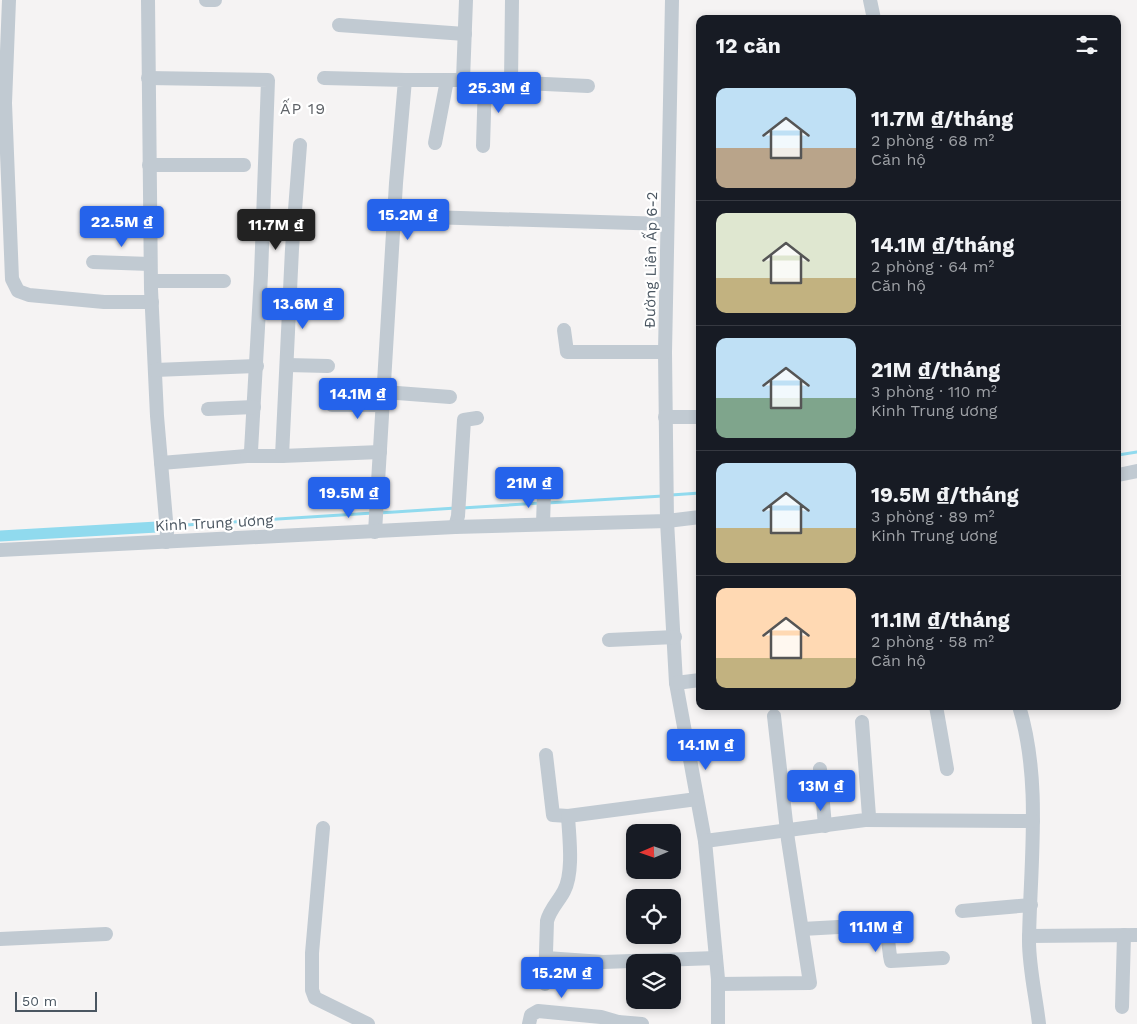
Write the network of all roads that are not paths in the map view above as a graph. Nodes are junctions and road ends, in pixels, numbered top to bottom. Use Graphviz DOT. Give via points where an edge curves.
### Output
graph roads {
  1 [pos="9,0"];
  2 [pos="148,0"];
  3 [pos="206,0"];
  4 [pos="216,0"];
  5 [pos="466,0"];
  6 [pos="512,0"];
  7 [pos="672,0"];
  8 [pos="870,0"];
  9 [pos="873,15"];
  10 [pos="339,25"];
  11 [pos="464,34"];
  12 [pos="148,78"];
  13 [pos="324,78"];
  14 [pos="405,80"];
  15 [pos="446,80"];
  16 [pos="463,80"];
  17 [pos="485,81"];
  18 [pos="511,82"];
  19 [pos="588,86"];
  20 [pos="435,143"];
  21 [pos="300,145"];
  22 [pos="484,146"];
  23 [pos="149,165"];
  24 [pos="244,165"];
  25 [pos="395,216"];
  26 [pos="100,220"];
  27 [pos="150,220"];
  28 [pos="5,224"];
  29 [pos="667,224"];
  30 [pos="93,262"];
  31 [pos="150,264"];
  32 [pos="151,281"];
  33 [pos="224,282"];
  34 [pos="152,302"];
  35 [pos="564,330"];
  36 [pos="665,352"];
  37 [pos="287,365"];
  38 [pos="257,366"];
  39 [pos="328,366"];
  40 [pos="155,370"];
  41 [pos="450,397"];
  42 [pos="384,399"];
  43 [pos="332,406"];
  44 [pos="208,408"];
  45 [pos="254,408"];
  46 [pos="665,417"];
  47 [pos="696,417"];
  48 [pos="477,418"];
  49 [pos="380,452"];
  50 [pos="247,456"];
  51 [pos="282,456"];
  52 [pos="161,463"];
  53 [pos="1137,471"];
  54 [pos="1121,474"];
  55 [pos="544,494"];
  56 [pos="667,515"];
  57 [pos="696,517"];
  58 [pos="457,522"];
  59 [pos="543,524"];
  60 [pos="375,528"];
  61 [pos="167,532"];
  62 [pos="0,550"];
  63 [pos="675,637"];
  64 [pos="609,640"];
  65 [pos="696,680"];
  66 [pos="676,683"];
  67 [pos="937,710"];
  68 [pos="1019,710"];
  69 [pos="774,716"];
  70 [pos="862,722"];
  71 [pos="546,755"];
  72 [pos="820,769"];
  73 [pos="947,769"];
  74 [pos="697,799"];
  75 [pos="568,816"];
  76 [pos="865,820"];
  77 [pos="1033,821"];
  78 [pos="825,826"];
  79 [pos="323,828"];
  80 [pos="787,832"];
  81 [pos="706,841"];
  82 [pos="1031,906"];
  83 [pos="962,911"];
  84 [pos="802,929"];
  85 [pos="106,934"];
  86 [pos="1130,935"];
  87 [pos="1029,936"];
  88 [pos="0,939"];
  89 [pos="546,958"];
  90 [pos="716,958"];
  91 [pos="943,958"];
  92 [pos="545,984"];
  93 [pos="718,984"];
  94 [pos="1122,1007"];
  95 [pos="618,1023"];
  96 [pos="368,1024"];
  97 [pos="529,1024"];
  98 [pos="642,1024"];
  99 [pos="718,1024"];
  100 [pos="1040,1024"];
  1 -- 28 [label="street"];
  2 -- 12 [label="street"];
  3 -- 4 [label="street"];
  5 -- 11 [label="street"];
  6 -- 18 [label="street"];
  7 -- 29 [label="street, Đường Liên Ấp 6-2"];
  8 -- 9 [label="street"];
  10 -- 11 [label="street"];
  11 -- 16 [label="street"];
  12 -- 23 [label="street"];
  12 -- 38 [label="street" via="268,80"];
  13 -- 14 [label="street"];
  14 -- 15 [label="street"];
  14 -- 25 [label="street"];
  15 -- 16 [label="street"];
  15 -- 20 [label="street"];
  16 -- 17 [label="street"];
  17 -- 18 [label="street"];
  17 -- 22 [label="street"];
  18 -- 19 [label="street"];
  21 -- 37 [label="street"];
  23 -- 24 [label="street"];
  23 -- 27 [label="street"];
  25 -- 29 [label="street"];
  25 -- 42 [label="street"];
  26 -- 27 [label="street"];
  27 -- 31 [label="street"];
  28 -- 34 [label="street" via="12,279 18,291 29,296"];
  29 -- 36 [label="street, Đường Liên Ấp 6-2"];
  30 -- 31 [label="street"];
  31 -- 32 [label="street"];
  32 -- 33 [label="street"];
  32 -- 34 [label="street"];
  34 -- 40 [label="street"];
  35 -- 36 [label="street" via="567,352"];
  36 -- 46 [label="street, Đường Liên Ấp 6-2"];
  37 -- 39 [label="street"];
  37 -- 51 [label="street"];
  38 -- 40 [label="street"];
  38 -- 45 [label="street"];
  40 -- 52 [label="street"];
  41 -- 42 [label="street"];
  42 -- 43 [label="street"];
  42 -- 49 [label="street"];
  44 -- 45 [label="street"];
  45 -- 50 [label="street" via="251,451"];
  46 -- 47 [label="street"];
  46 -- 56 [label="street, Đường Liên Ấp 6-2"];
  48 -- 58 [label="street" via="464,420"];
  49 -- 51 [label="street"];
  49 -- 60 [label="street"];
  50 -- 51 [label="street"];
  50 -- 52 [label="street"];
  52 -- 61 [label="street"];
  53 -- 54 [label="street"];
  55 -- 59 [label="street"];
  56 -- 57 [label="street, Kinh Trung ương"];
  56 -- 59 [label="street, Kinh Trung ương"];
  56 -- 63 [label="street, Đường Liên Ấp 6-2"];
  58 -- 59 [label="street, Kinh Trung ương"];
  58 -- 60 [label="street, Kinh Trung ương"];
  60 -- 61 [label="street, Kinh Trung ương"];
  61 -- 62 [label="street, Kinh Trung ương"];
  63 -- 64 [label="street"];
  63 -- 66 [label="street, Đường Liên Ấp 6-2"];
  65 -- 66 [label="street"];
  66 -- 74 [label="street, Đường Liên Ấp 6-2"];
  67 -- 73 [label="street"];
  68 -- 77 [label="street" via="1032,782"];
  69 -- 80 [label="street"];
  70 -- 76 [label="street" via="869,816"];
  71 -- 75 [label="street" via="553,815"];
  72 -- 78 [label="street"];
  74 -- 75 [label="street"];
  74 -- 81 [label="street, Đường Liên Ấp 6-2"];
  75 -- 89 [label="street" via="570,859 565,889 549,913"];
  76 -- 77 [label="street"];
  76 -- 78 [label="street"];
  77 -- 82 [label="street"];
  78 -- 80 [label="street"];
  79 -- 96 [label="street" via="312,953 312,990 315,998"];
  80 -- 81 [label="street"];
  80 -- 84 [label="street"];
  81 -- 90 [label="street, Đường Liên Ấp 6-2"];
  82 -- 83 [label="street"];
  82 -- 87 [label="street"];
  84 -- 91 [label="street" via="875,925 889,938 891,961"];
  84 -- 93 [label="street" via="810,983"];
  85 -- 88 [label="street"];
  86 -- 87 [label="street"];
  86 -- 94 [label="street"];
  87 -- 100 [label="street"];
  89 -- 90 [label="street" via="603,962"];
  89 -- 92 [label="street"];
  90 -- 93 [label="street, Đường Liên Ấp 6-2"];
  93 -- 99 [label="street, Đường Liên Ấp 6-2"];
  95 -- 97 [label="street" via="601,1017 538,1011 531,1015"];
  95 -- 98 [label="street"];
}
